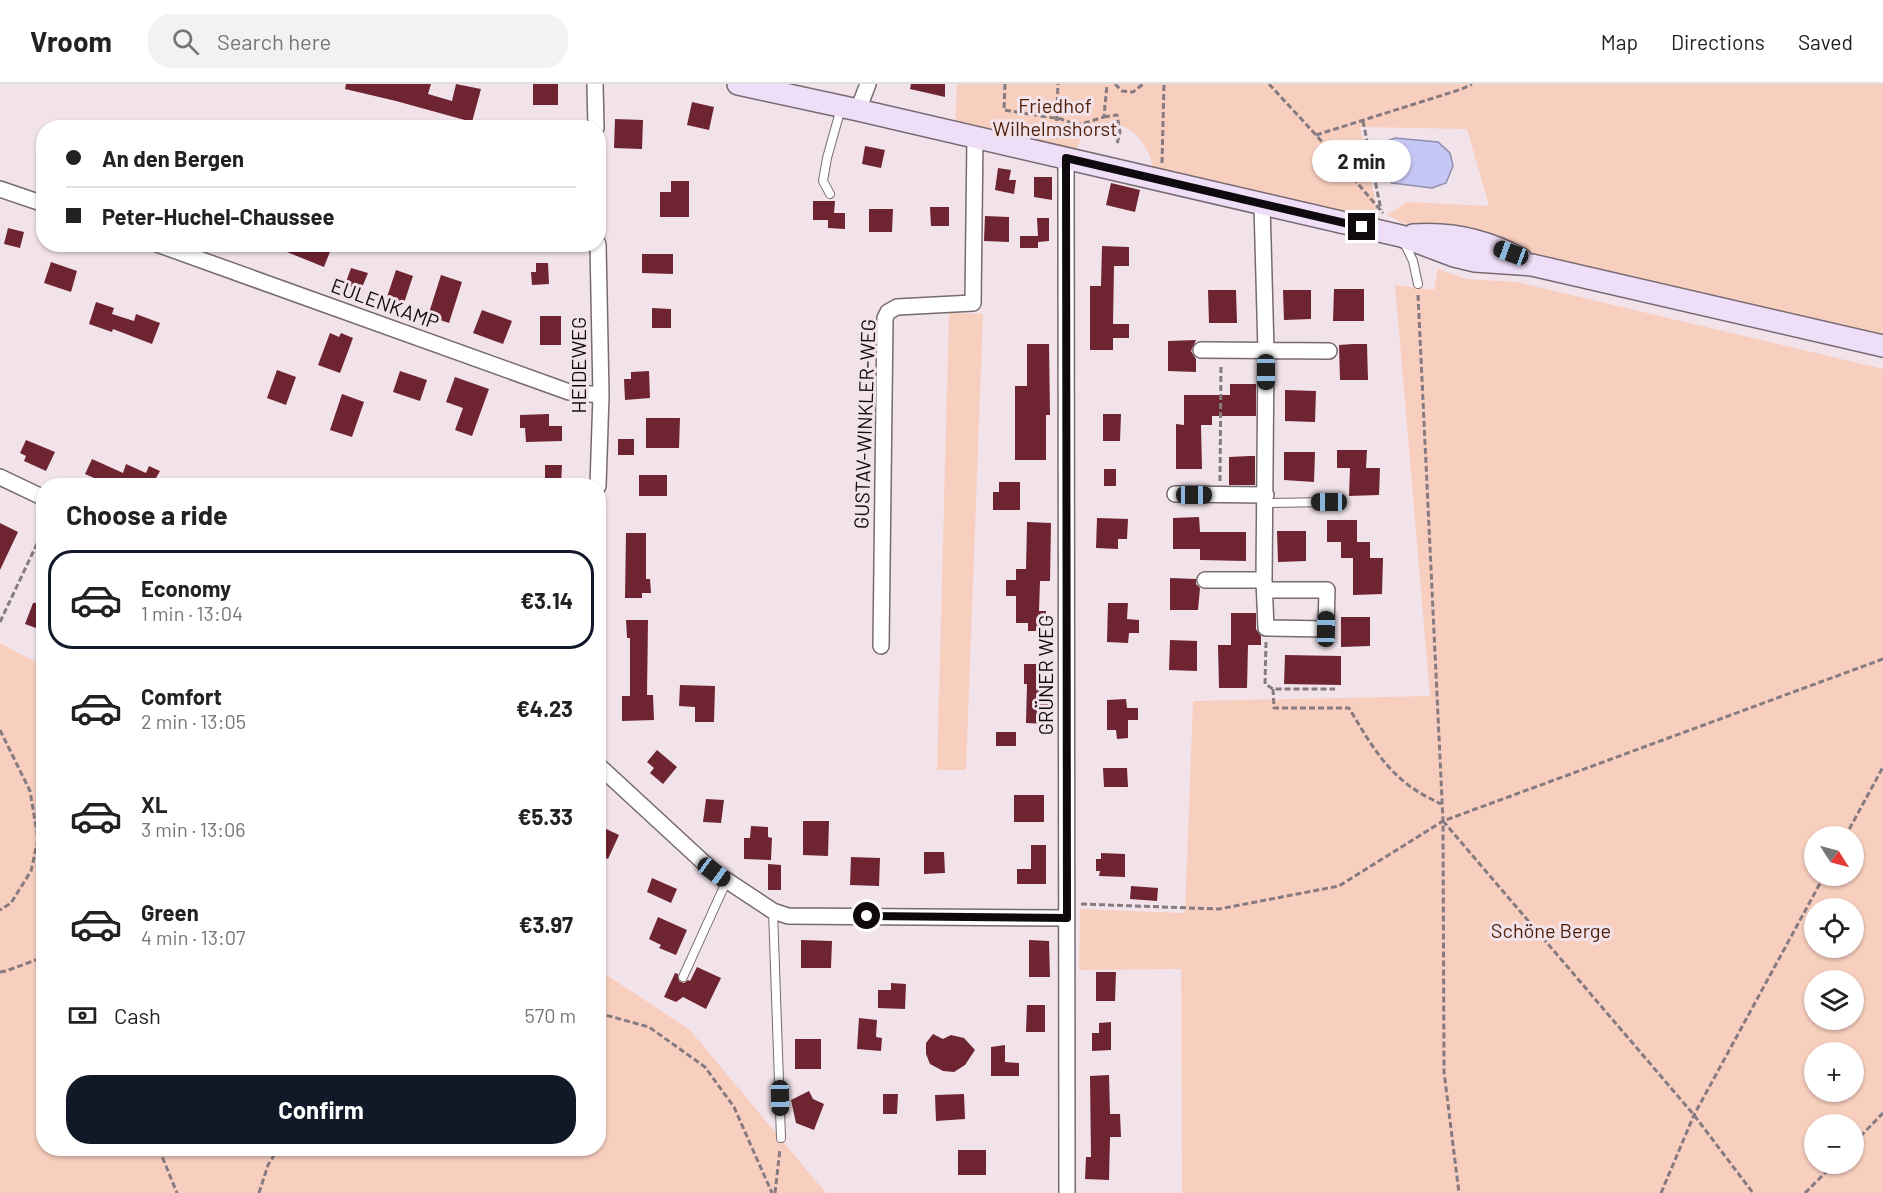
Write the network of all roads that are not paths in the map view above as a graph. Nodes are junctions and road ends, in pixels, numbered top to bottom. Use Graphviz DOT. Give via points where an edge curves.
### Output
graph roads {
  1 [pos="595,84"];
  2 [pos="738,84"];
  3 [pos="868,84"];
  4 [pos="850,108"];
  5 [pos="596,120"];
  6 [pos="975,137"];
  7 [pos="1066,158"];
  8 [pos="0,189"];
  9 [pos="830,194"];
  10 [pos="36,201"];
  11 [pos="1262,204"];
  12 [pos="1391,234"];
  13 [pos="179,252"];
  14 [pos="598,252"];
  15 [pos="1418,284"];
  16 [pos="1883,346"];
  17 [pos="1201,350"];
  18 [pos="1266,351"];
  19 [pos="1329,351"];
  20 [pos="601,395"];
  21 [pos="0,477"];
  22 [pos="598,478"];
  23 [pos="36,494"];
  24 [pos="1175,494"];
  25 [pos="1266,499"];
  26 [pos="1329,502"];
  27 [pos="1205,580"];
  28 [pos="1265,585"];
  29 [pos="881,646"];
  30 [pos="606,772"];
  31 [pos="727,880"];
  32 [pos="1067,910"];
  33 [pos="773,911"];
  34 [pos="683,977"];
  35 [pos="781,1138"];
  36 [pos="1067,1193"];
  1 -- 5 [label="street"];
  2 -- 4 [label="street"];
  3 -- 4 [label="street"];
  4 -- 6 [label="street"];
  4 -- 9 [label="lane" via="827,158 823,181"];
  6 -- 7 [label="street"];
  6 -- 29 [label="street, GUSTAV-WINKLER-WEG" via="973,303 897,307 885,318"];
  7 -- 11 [label="street"];
  7 -- 32 [label="street, GRÜNER WEG"];
  8 -- 10 [label="street"];
  11 -- 12 [label="street"];
  11 -- 18 [label="street"];
  12 -- 15 [label="lane" via="1413,261"];
  12 -- 16 [label="street" via="1475,261 1532,265"];
  13 -- 20 [label="street, EULENKAMP" via="569,392"];
  14 -- 20 [label="street, HEIDEWEG"];
  17 -- 18 [label="street"];
  18 -- 19 [label="street"];
  18 -- 25 [label="street"];
  20 -- 22 [label="street, HEIDEWEG"];
  21 -- 23 [label="street"];
  24 -- 25 [label="street"];
  25 -- 26 [label="lane"];
  25 -- 28 [label="street"];
  27 -- 28 [label="street"];
  28 -- 28 [label="street" via="1327,590 1326,629 1266,628"];
  30 -- 31 [label="street"];
  31 -- 33 [label="street"];
  31 -- 34 [label="lane"];
  32 -- 33 [label="street" via="788,916"];
  32 -- 36 [label="street, GRÜNER WEG"];
  33 -- 35 [label="lane"];
}
